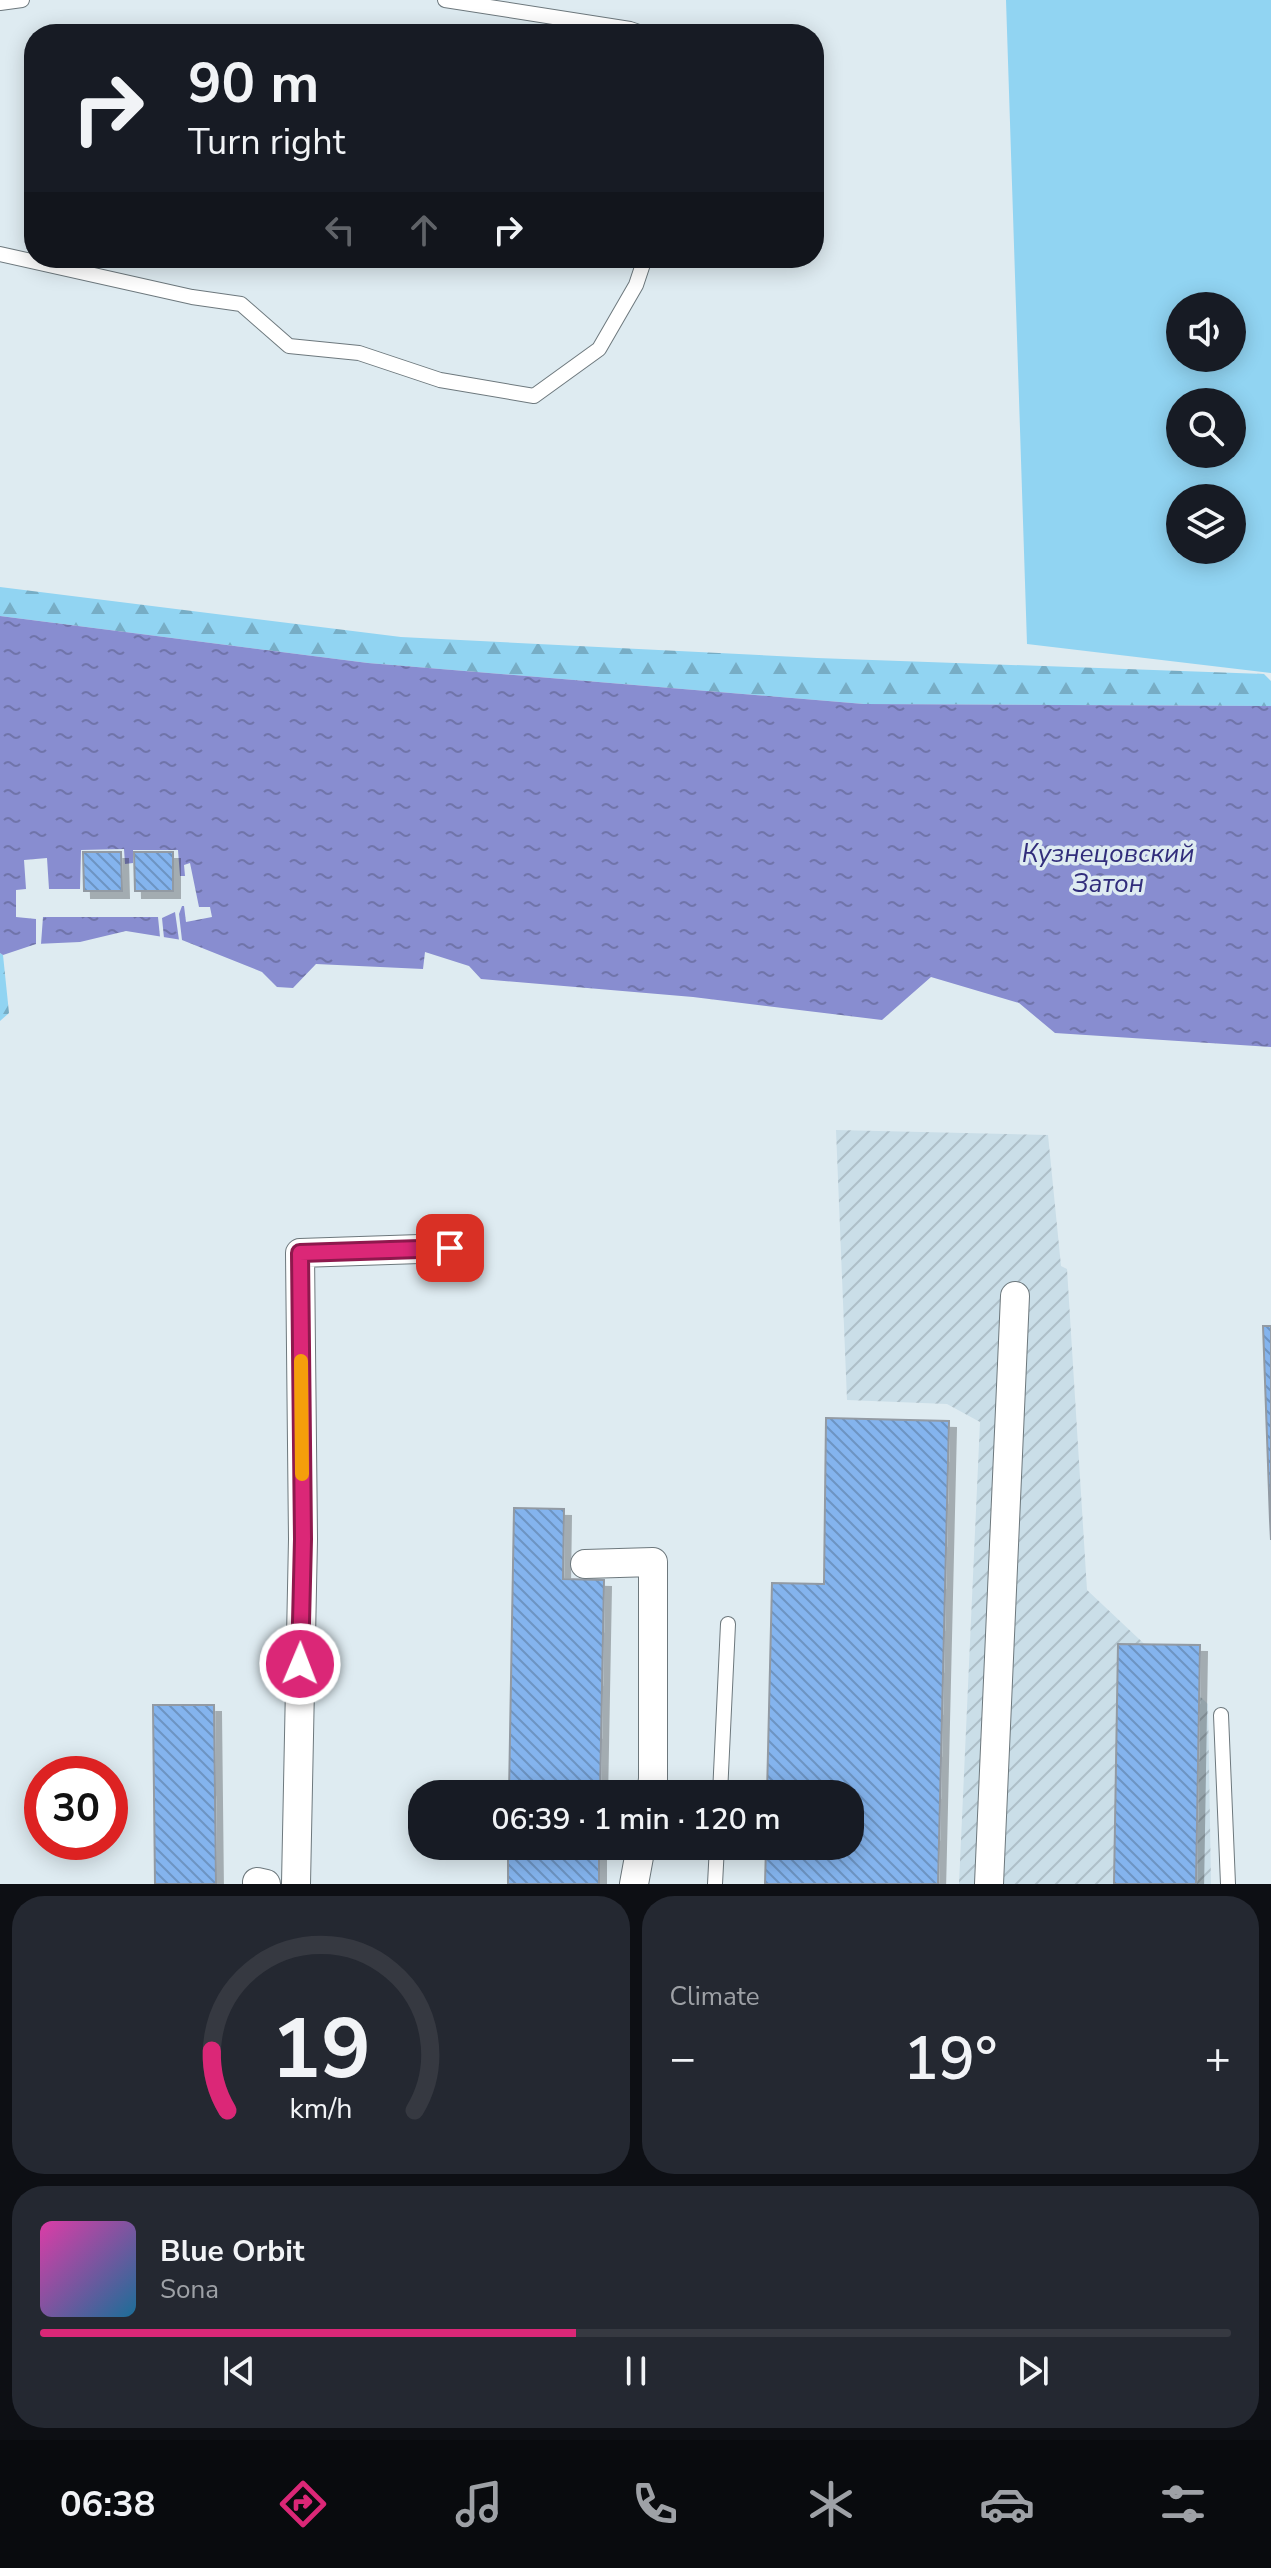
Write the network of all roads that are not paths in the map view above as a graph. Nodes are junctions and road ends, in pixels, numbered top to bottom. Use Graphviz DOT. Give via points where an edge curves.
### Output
graph roads {
  1 [pos="22,0"];
  2 [pos="445,0"];
  3 [pos="0,3"];
  4 [pos="601,24"];
  5 [pos="0,254"];
  6 [pos="24,259"];
  7 [pos="63,268"];
  8 [pos="642,268"];
  9 [pos="450,1248"];
  10 [pos="1015,1296"];
  11 [pos="585,1564"];
  12 [pos="728,1624"];
  13 [pos="1221,1715"];
  14 [pos="653,1780"];
  15 [pos="721,1780"];
  16 [pos="638,1860"];
  17 [pos="716,1860"];
  18 [pos="296,1884"];
  19 [pos="634,1884"];
  20 [pos="715,1884"];
  21 [pos="989,1884"];
  22 [pos="1228,1884"];
  1 -- 3 [label="lane"];
  2 -- 4 [label="lane"];
  5 -- 6 [label="lane"];
  7 -- 8 [label="lane" via="241,304 289,346 359,353 440,380 534,396 599,349"];
  9 -- 18 [label="street" via="300,1253 303,1539"];
  10 -- 21 [label="street"];
  11 -- 14 [label="street" via="653,1562"];
  12 -- 15 [label="lane"];
  13 -- 22 [label="lane"];
  16 -- 19 [label="street"];
  17 -- 20 [label="lane"];
}
